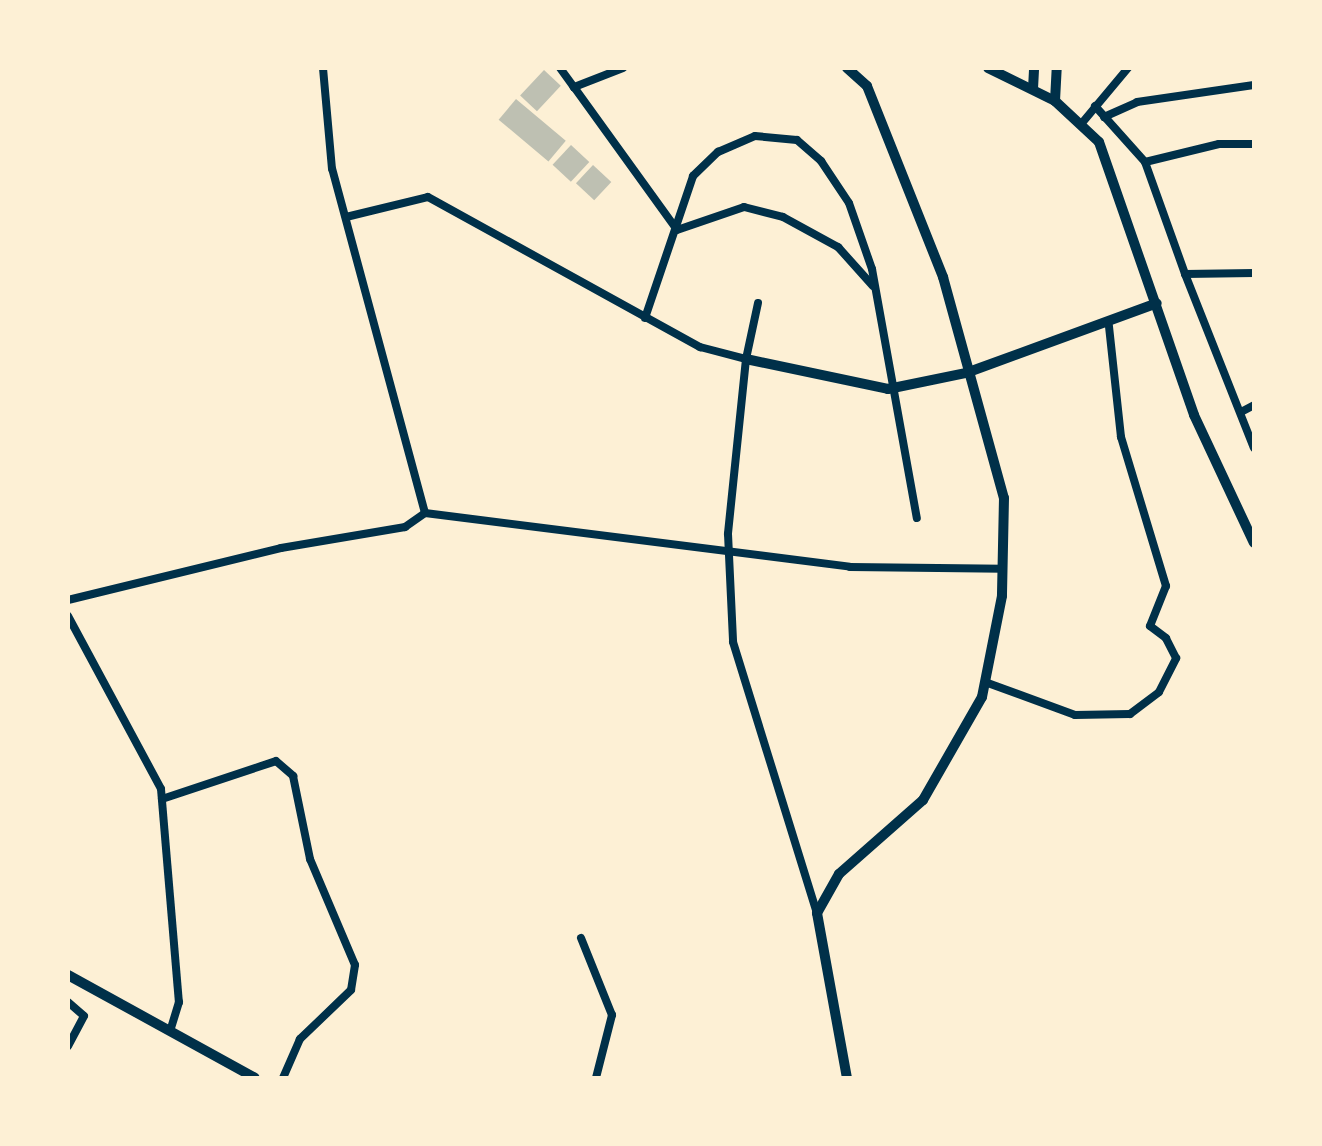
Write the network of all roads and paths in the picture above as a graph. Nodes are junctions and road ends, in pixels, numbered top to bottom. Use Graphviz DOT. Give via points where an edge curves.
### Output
graph roads {
  1 [pos="323,68"];
  2 [pos="560,68"];
  3 [pos="623,68"];
  4 [pos="847,68"];
  5 [pos="988,68"];
  6 [pos="1034,68"];
  7 [pos="1057,68"];
  8 [pos="1128,68"];
  9 [pos="1254,86"];
  10 [pos="574,87"];
  11 [pos="1033,89"];
  12 [pos="1055,101"];
  13 [pos="1095,106"];
  14 [pos="1104,116"];
  15 [pos="1082,123"];
  16 [pos="1254,144"];
  17 [pos="1145,162"];
  18 [pos="346,217"];
  19 [pos="677,230"];
  20 [pos="1186,274"];
  21 [pos="1254,274"];
  22 [pos="875,289"];
  23 [pos="758,302"];
  24 [pos="1157,303"];
  25 [pos="645,318"];
  26 [pos="1109,326"];
  27 [pos="746,359"];
  28 [pos="966,373"];
  29 [pos="894,387"];
  30 [pos="1254,405"];
  31 [pos="1241,412"];
  32 [pos="1254,448"];
  33 [pos="425,513"];
  34 [pos="917,518"];
  35 [pos="1254,543"];
  36 [pos="729,552"];
  37 [pos="1003,569"];
  38 [pos="68,600"];
  39 [pos="68,616"];
  40 [pos="985,682"];
  41 [pos="162,799"];
  42 [pos="817,912"];
  43 [pos="581,938"];
  44 [pos="68,975"];
  45 [pos="68,1002"];
  46 [pos="170,1031"];
  47 [pos="68,1046"];
  48 [pos="256,1078"];
  49 [pos="283,1078"];
  50 [pos="596,1078"];
  51 [pos="847,1078"];
  1 -- 18 [label="street" via="332,169"];
  2 -- 10 [label="street"];
  3 -- 10 [label="street"];
  4 -- 28 [label="street" via="867,86 903,174 943,277"];
  5 -- 11 [label="street"];
  6 -- 11 [label="street"];
  7 -- 12 [label="street"];
  8 -- 13 [label="street"];
  9 -- 14 [label="street" via="1137,102"];
  10 -- 19 [label="street"];
  11 -- 12 [label="street"];
  12 -- 15 [label="street"];
  13 -- 14 [label="street"];
  13 -- 15 [label="street"];
  14 -- 17 [label="street"];
  15 -- 24 [label="street" via="1099,142"];
  16 -- 17 [label="street" via="1219,144"];
  17 -- 20 [label="street"];
  18 -- 25 [label="street" via="428,196"];
  18 -- 33 [label="street"];
  19 -- 22 [label="street" via="744,206 784,217 838,247"];
  19 -- 22 [label="street" via="693,176 718,152 755,136 797,140 821,161 849,203"];
  19 -- 25 [label="street"];
  20 -- 21 [label="street"];
  20 -- 31 [label="street"];
  22 -- 29 [label="street"];
  23 -- 27 [label="street"];
  24 -- 26 [label="street"];
  24 -- 35 [label="street" via="1194,415"];
  25 -- 27 [label="street" via="700,347"];
  26 -- 28 [label="street"];
  26 -- 40 [label="street" via="1120,437 1166,586 1150,626 1176,658 1159,692 1130,714 1075,715"];
  27 -- 29 [label="street"];
  27 -- 36 [label="street"];
  28 -- 29 [label="street"];
  28 -- 37 [label="street" via="1004,498"];
  29 -- 34 [label="street"];
  30 -- 31 [label="street"];
  31 -- 32 [label="street"];
  33 -- 36 [label="street"];
  33 -- 38 [label="street" via="405,527 281,548"];
  36 -- 37 [label="street" via="850,567"];
  36 -- 42 [label="street" via="733,642"];
  37 -- 40 [label="street"];
  39 -- 41 [label="street"];
  40 -- 42 [label="street" via="923,800 839,874"];
  41 -- 46 [label="street" via="179,1002"];
  41 -- 49 [label="street" via="276,761 292,776 310,859 355,965 351,990 300,1039"];
  42 -- 51 [label="street"];
  43 -- 50 [label="street" via="612,1015"];
  44 -- 46 [label="street"];
  45 -- 47 [label="street" via="84,1016"];
  46 -- 48 [label="street"];
}
